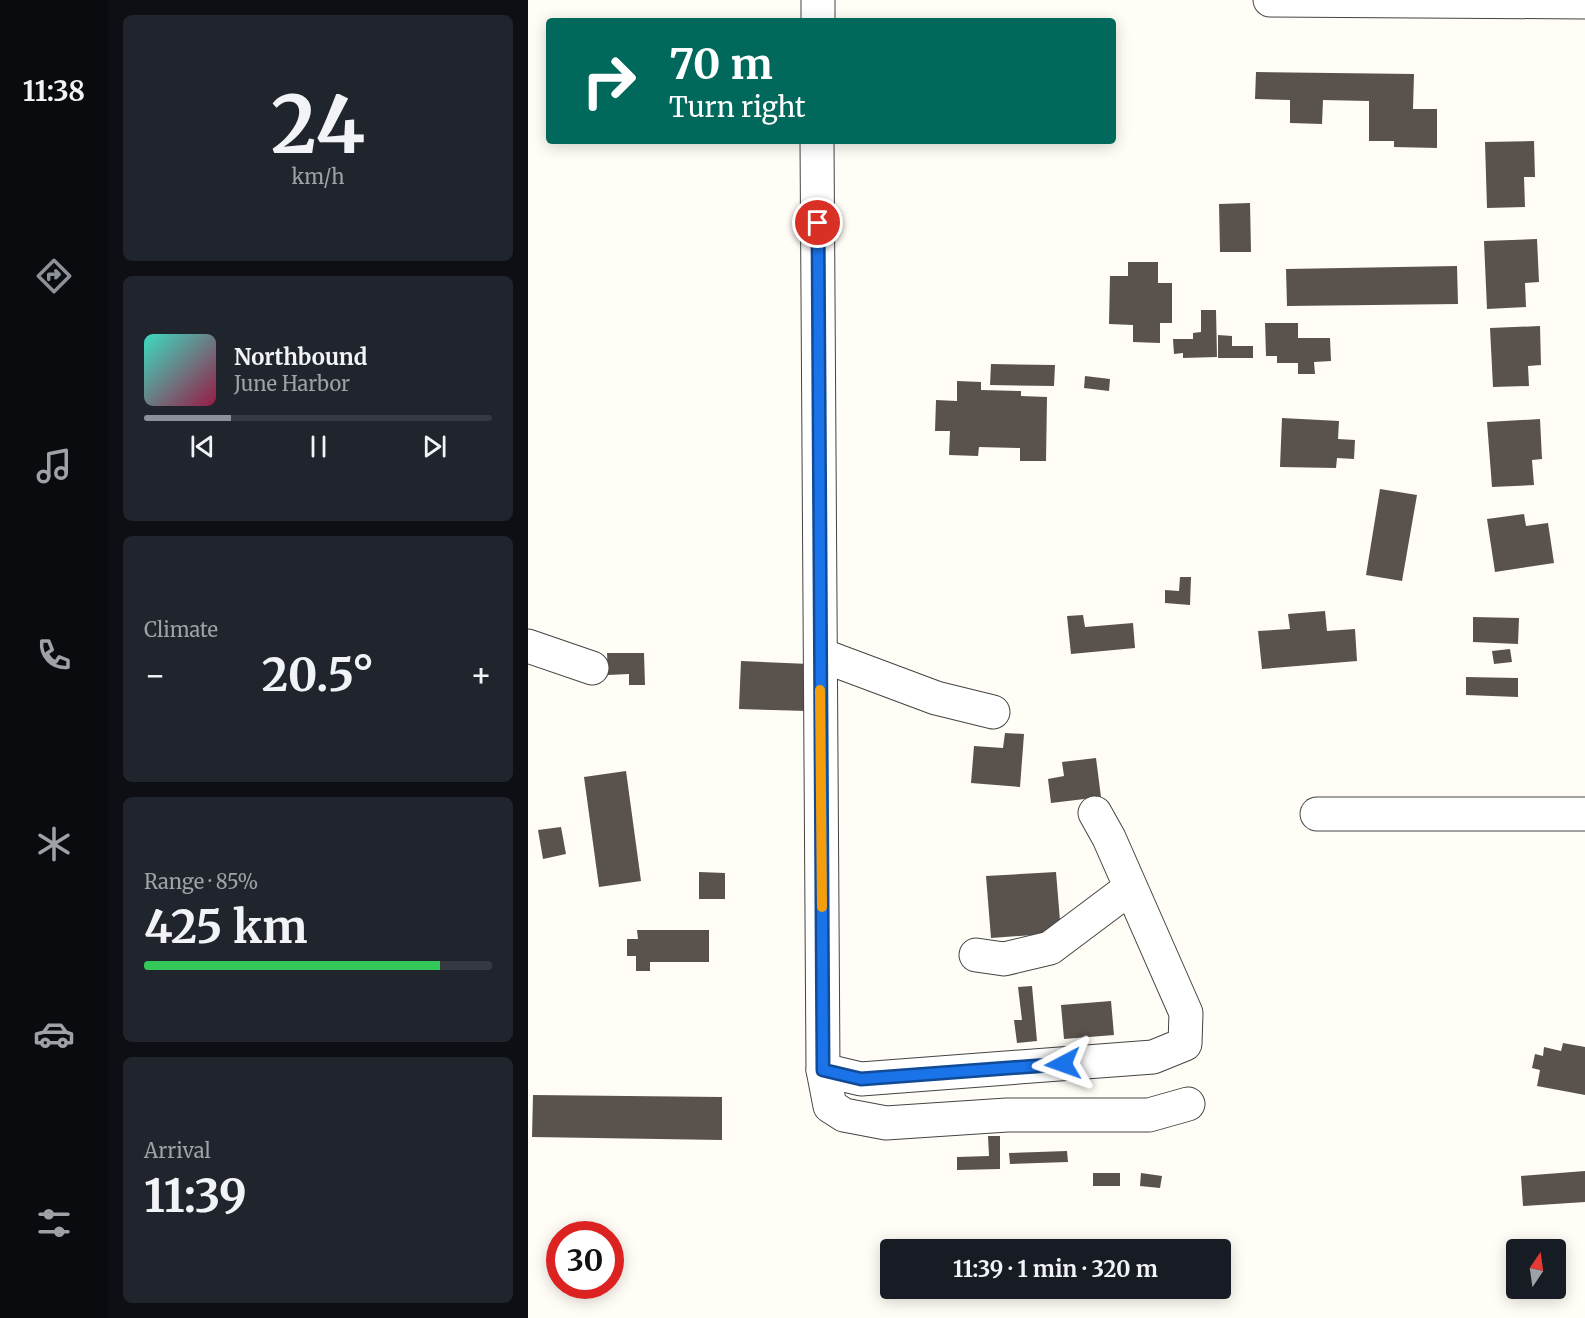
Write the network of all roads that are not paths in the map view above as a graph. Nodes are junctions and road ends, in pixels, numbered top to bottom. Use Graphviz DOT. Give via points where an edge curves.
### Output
graph roads {
  1 [pos="818,0"];
  2 [pos="1270,0"];
  3 [pos="1585,2"];
  4 [pos="818,18"];
  5 [pos="818,144"];
  6 [pos="528,646"];
  7 [pos="820,655"];
  8 [pos="592,668"];
  9 [pos="993,712"];
  10 [pos="1095,813"];
  11 [pos="1317,814"];
  12 [pos="1585,814"];
  13 [pos="1130,888"];
  14 [pos="976,955"];
  15 [pos="823,1070"];
  16 [pos="1188,1104"];
  1 -- 4 [label="street"];
  2 -- 3 [label="street"];
  5 -- 7 [label="street"];
  6 -- 8 [label="street"];
  7 -- 9 [label="street" via="936,698"];
  7 -- 15 [label="street"];
  10 -- 13 [label="street"];
  11 -- 12 [label="street"];
  13 -- 14 [label="street" via="1050,948 1004,959"];
  13 -- 15 [label="street" via="1186,1013 1185,1044 1153,1057 861,1079"];
  15 -- 16 [label="street" via="830,1106 844,1115 886,1123 1007,1115 1149,1115"];
}
